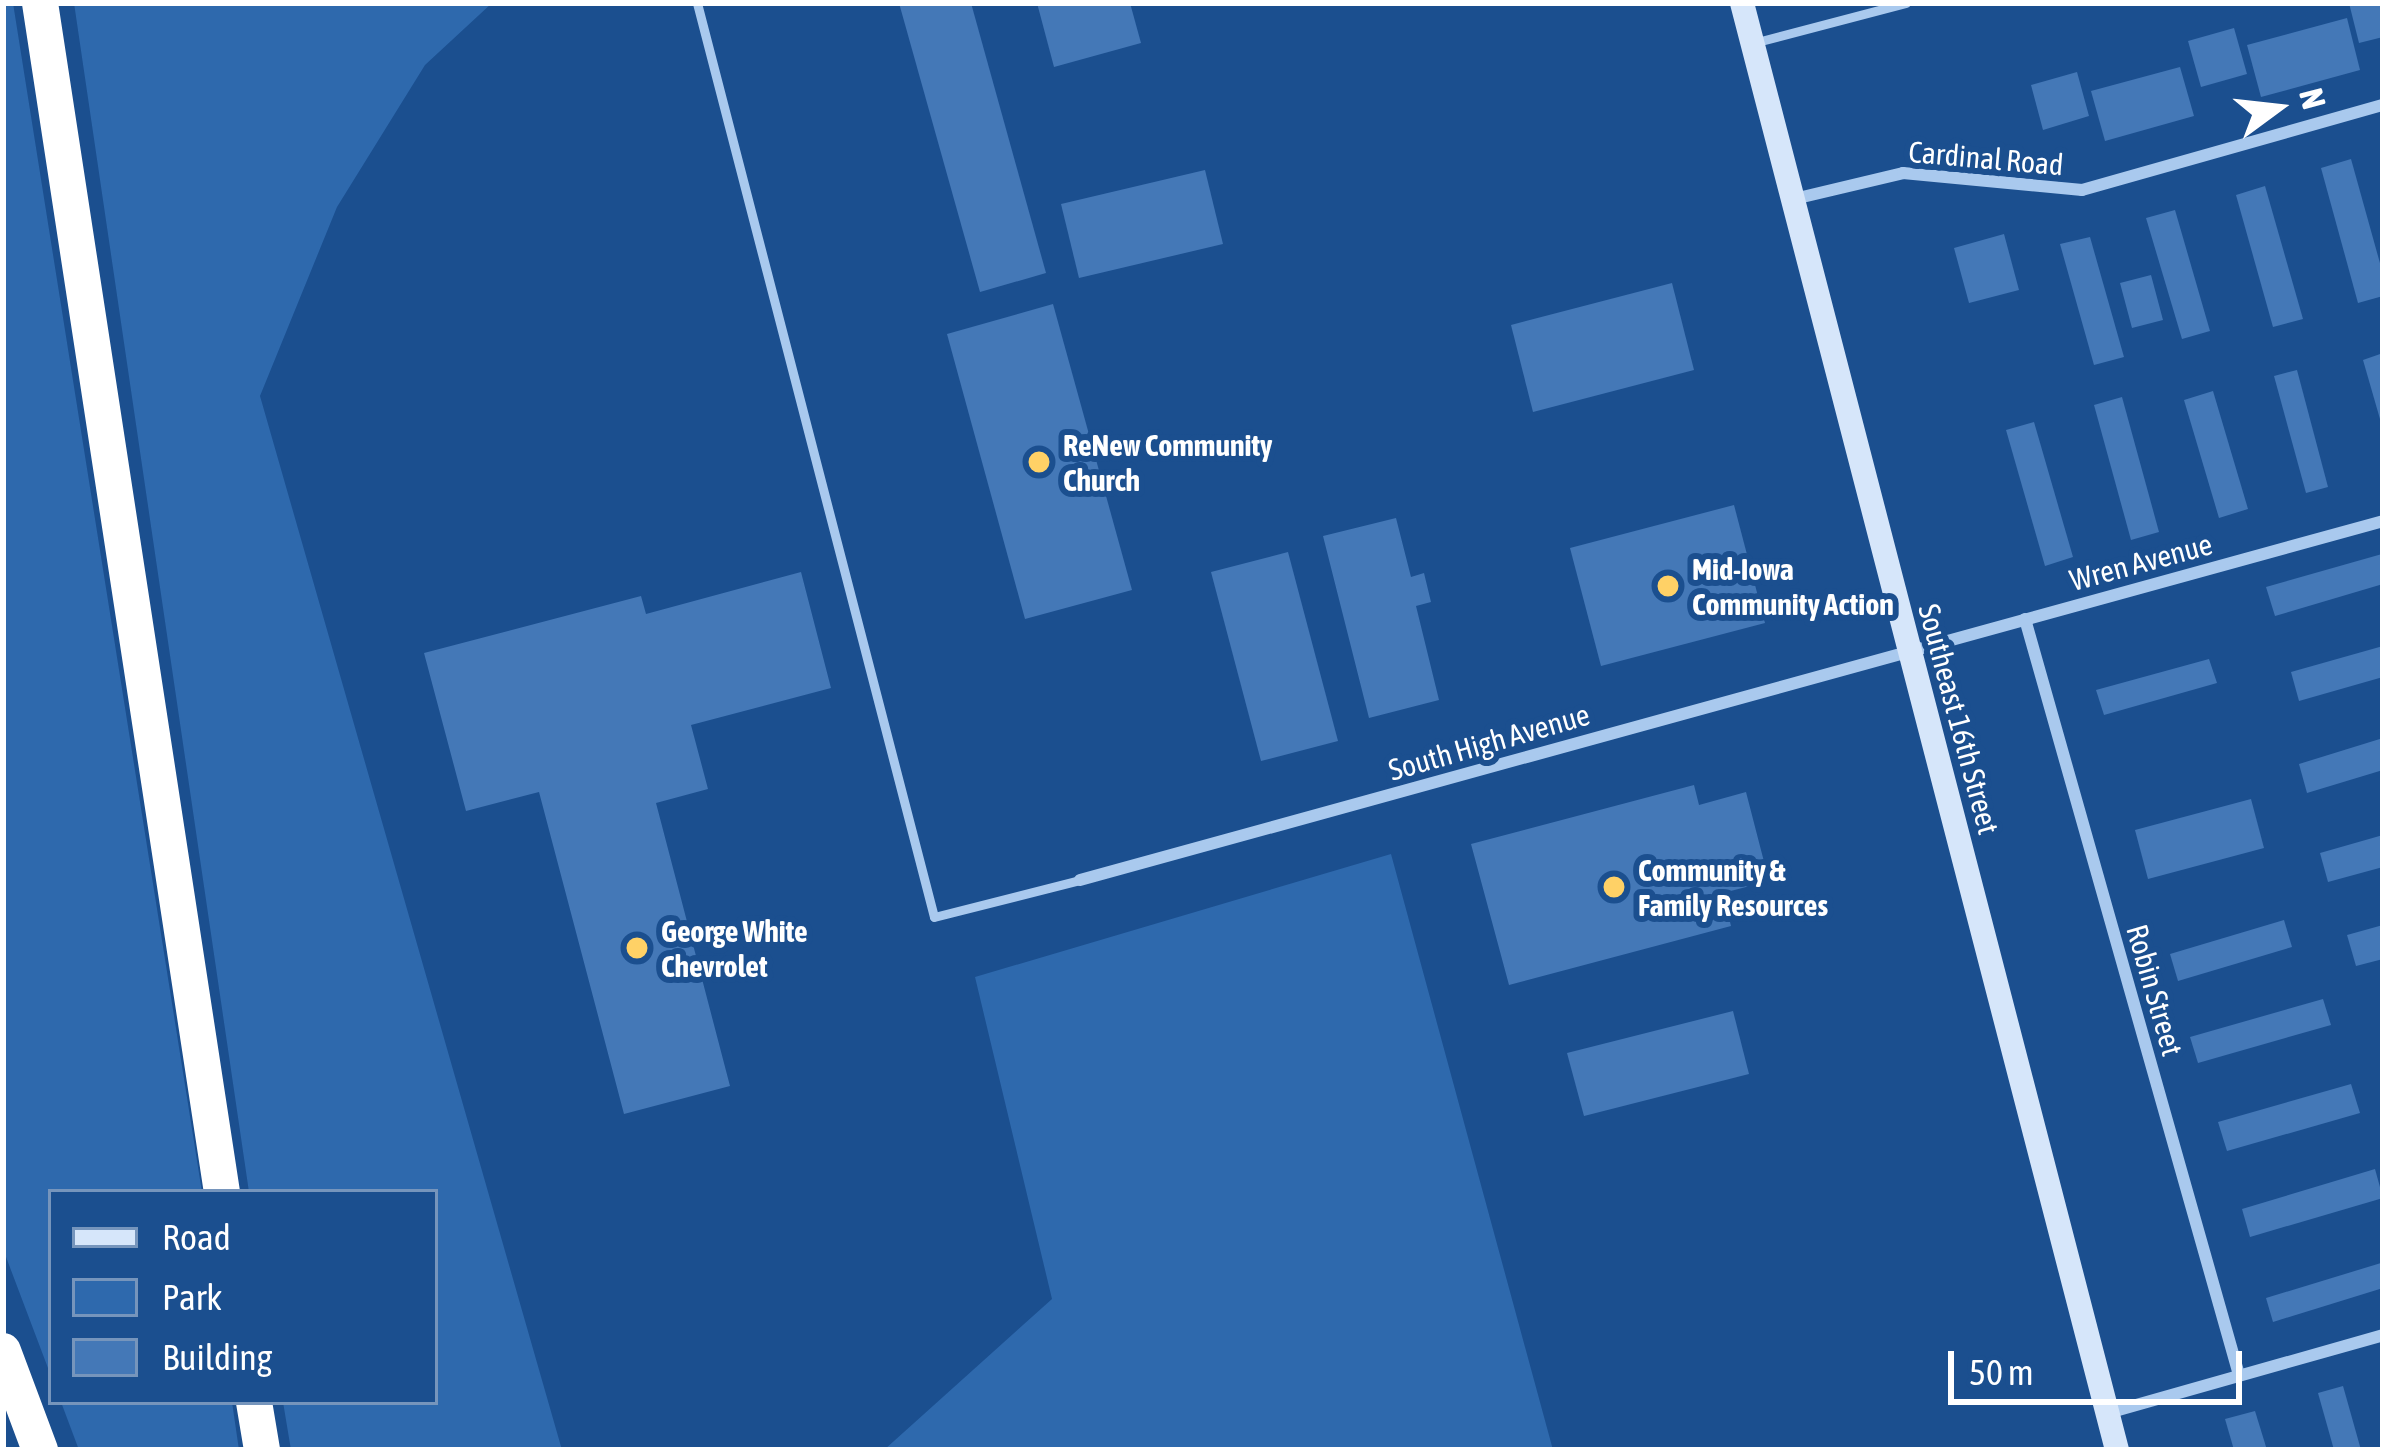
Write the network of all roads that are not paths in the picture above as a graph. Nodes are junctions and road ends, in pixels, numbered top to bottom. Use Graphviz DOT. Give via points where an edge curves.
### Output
graph roads {
  1 [pos="40,3"];
  2 [pos="697,3"];
  3 [pos="1742,3"];
  4 [pos="1906,3"];
  5 [pos="1752,44"];
  6 [pos="2383,105"];
  7 [pos="1792,199"];
  8 [pos="2383,521"];
  9 [pos="2025,619"];
  10 [pos="1910,650"];
  11 [pos="1080,880"];
  12 [pos="222,1189"];
  13 [pos="2383,1335"];
  14 [pos="3,1351"];
  15 [pos="2239,1375"];
  16 [pos="254,1405"];
  17 [pos="2108,1413"];
  18 [pos="40,1450"];
  19 [pos="262,1450"];
  20 [pos="2117,1450"];
  1 -- 12 [label="highway"];
  2 -- 11 [label="lane" via="934,917"];
  3 -- 5 [label="main road, Southeast 16th Street"];
  4 -- 5 [label="lane"];
  5 -- 7 [label="main road, Southeast 16th Street"];
  6 -- 7 [label="street, Cardinal Road" via="2082,190 1903,173"];
  7 -- 10 [label="main road, Southeast 16th Street"];
  8 -- 9 [label="street, Wren Avenue"];
  9 -- 10 [label="street, Wren Avenue"];
  9 -- 15 [label="street, Robin Street"];
  10 -- 11 [label="street, South High Avenue"];
  10 -- 17 [label="main road, Southeast 16th Street"];
  13 -- 15 [label="street"];
  14 -- 18 [label="highway"];
  15 -- 17 [label="street"];
  16 -- 19 [label="highway"];
  17 -- 20 [label="main road, Southeast 16th Street"];
}
